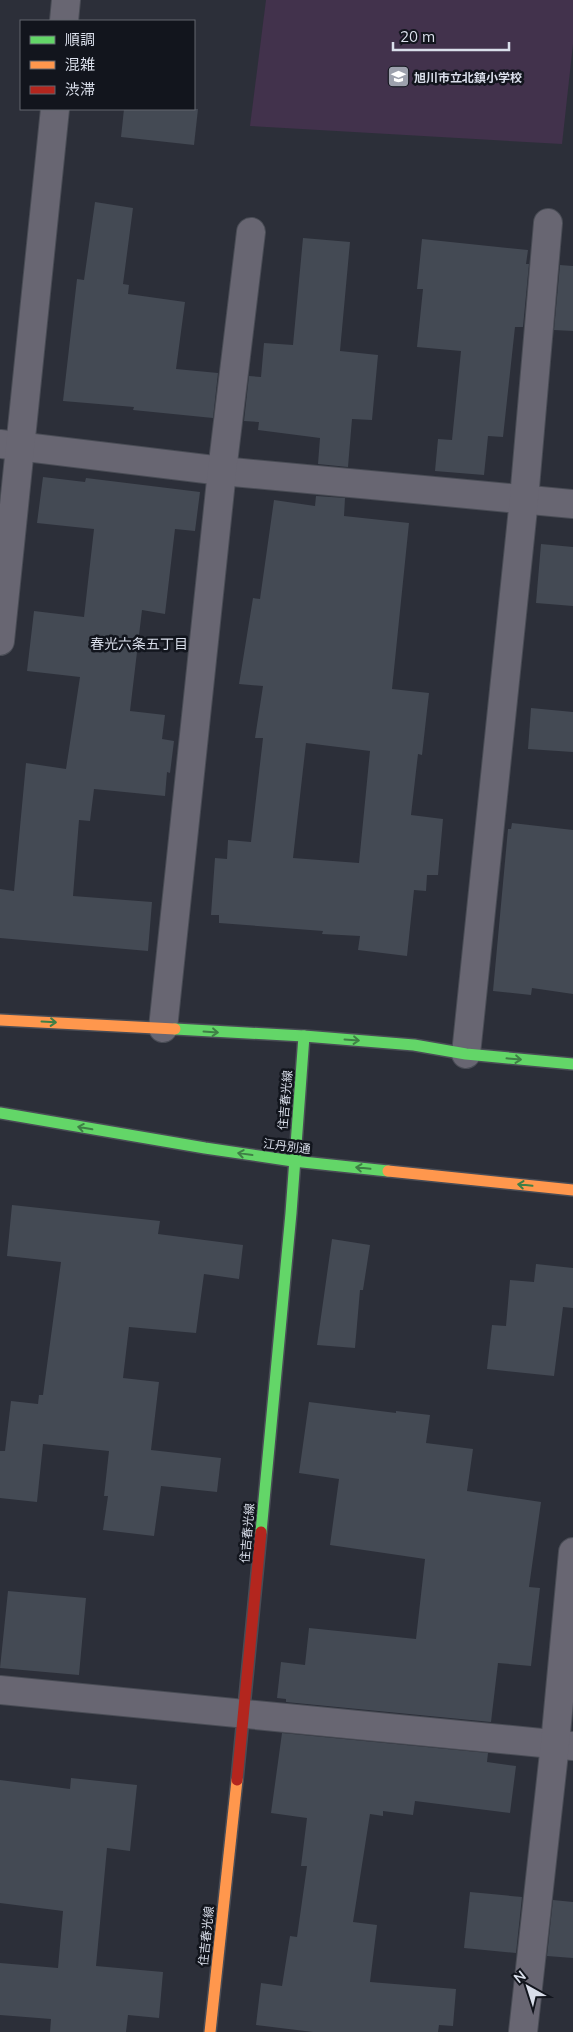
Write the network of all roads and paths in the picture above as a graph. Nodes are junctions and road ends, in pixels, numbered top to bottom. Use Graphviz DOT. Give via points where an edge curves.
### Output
graph roads {
  1 [pos="66,0"];
  2 [pos="64,20"];
  3 [pos="55,110"];
  4 [pos="548,223"];
  5 [pos="251,232"];
  6 [pos="10,446"];
  7 [pos="222,471"];
  8 [pos="524,499"];
  9 [pos="573,504"];
  10 [pos="0,641"];
  11 [pos="0,1020"];
  12 [pos="163,1028"];
  13 [pos="304,1036"];
  14 [pos="466,1054"];
  15 [pos="573,1064"];
  16 [pos="0,1113"];
  17 [pos="293,1161"];
  18 [pos="573,1190"];
  19 [pos="573,1552"];
  20 [pos="0,1690"];
  21 [pos="244,1713"];
  22 [pos="564,1745"];
  23 [pos="210,2032"];
  24 [pos="523,2032"];
  1 -- 2 [label="street"];
  3 -- 6 [label="street"];
  4 -- 8 [label="street"];
  5 -- 7 [label="street"];
  6 -- 7 [label="street"];
  6 -- 10 [label="street"];
  7 -- 8 [label="street"];
  7 -- 12 [label="street"];
  8 -- 9 [label="street"];
  8 -- 14 [label="street"];
  11 -- 12 [label="main road, one-way"];
  12 -- 13 [label="main road, one-way"];
  13 -- 14 [label="main road, one-way" via="414,1045"];
  13 -- 17 [label="main road, 住吉春光線"];
  14 -- 15 [label="main road, one-way"];
  17 -- 16 [label="main road, 江丹別通, one-way"];
  18 -- 17 [label="main road, 江丹別通, one-way"];
  17 -- 21 [label="main road, 住吉春光線" via="291,1213"];
  19 -- 22 [label="street"];
  20 -- 21 [label="street"];
  21 -- 22 [label="street"];
  21 -- 23 [label="main road, 住吉春光線"];
  22 -- 24 [label="street"];
}
